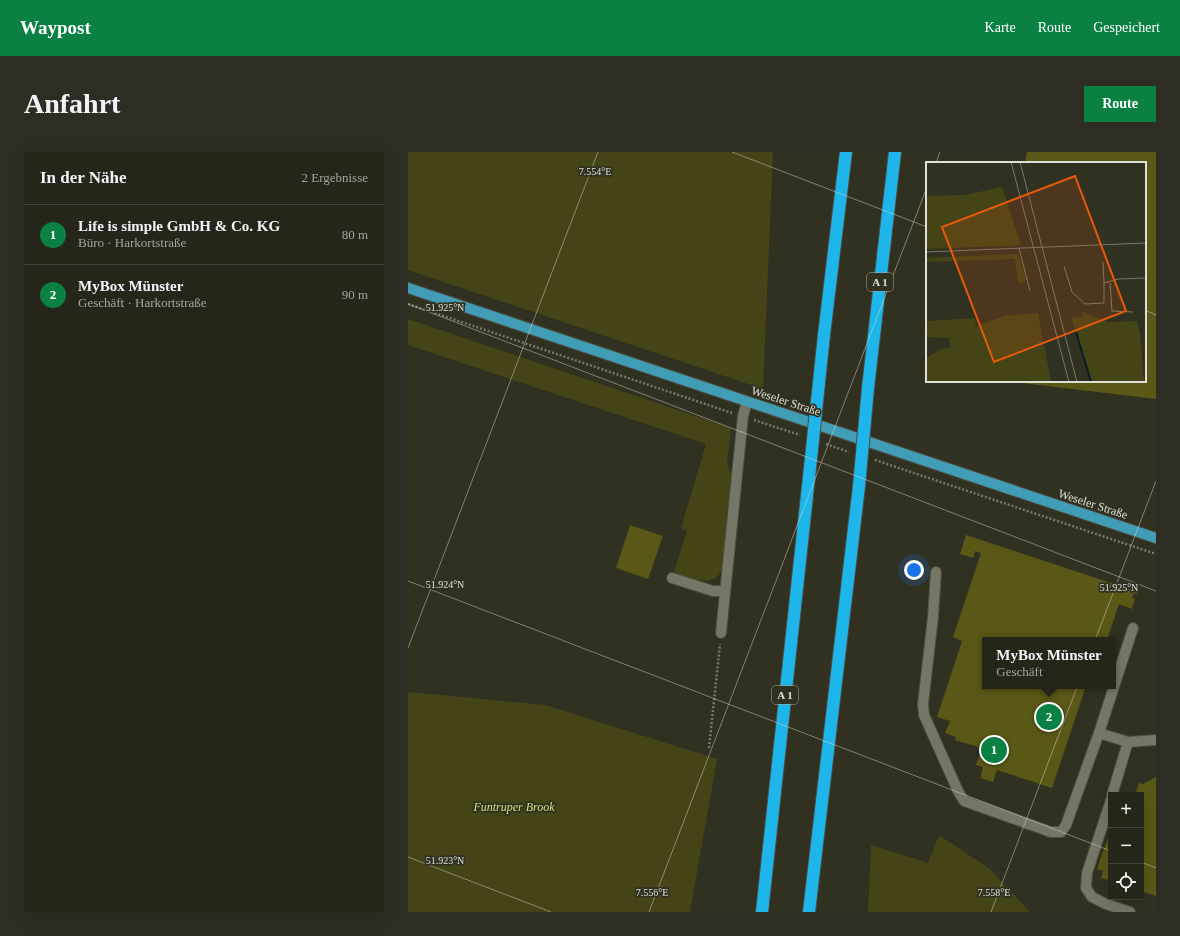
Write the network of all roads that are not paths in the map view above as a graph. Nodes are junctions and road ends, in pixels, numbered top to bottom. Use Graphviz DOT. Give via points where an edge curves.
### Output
graph roads {
  1 [pos="846,152"];
  2 [pos="895,152"];
  3 [pos="408,288"];
  4 [pos="747,402"];
  5 [pos="1156,538"];
  6 [pos="936,572"];
  7 [pos="672,578"];
  8 [pos="725,591"];
  9 [pos="1133,628"];
  10 [pos="721,633"];
  11 [pos="1116,680"];
  12 [pos="1113,689"];
  13 [pos="1099,733"];
  14 [pos="1156,740"];
  15 [pos="1128,742"];
  16 [pos="1113,792"];
  17 [pos="1108,809"];
  18 [pos="762,912"];
  19 [pos="809,912"];
  20 [pos="1130,912"];
  1 -- 18 [label="highway, A 1, bridge"];
  2 -- 19 [label="highway, A 1, bridge"];
  3 -- 4 [label="main road, Weseler Straße"];
  4 -- 5 [label="main road, Weseler Straße"];
  4 -- 8 [label="street" via="743,416"];
  6 -- 13 [label="street" via="924,715 964,802 1051,832 1061,832 1066,825"];
  7 -- 8 [label="street" via="713,591"];
  8 -- 10 [label="street"];
  9 -- 11 [label="street"];
  12 -- 13 [label="street"];
  13 -- 15 [label="street"];
  14 -- 15 [label="street"];
  15 -- 16 [label="street"];
  17 -- 20 [label="street" via="1087,874 1086,888 1092,897"];
}
